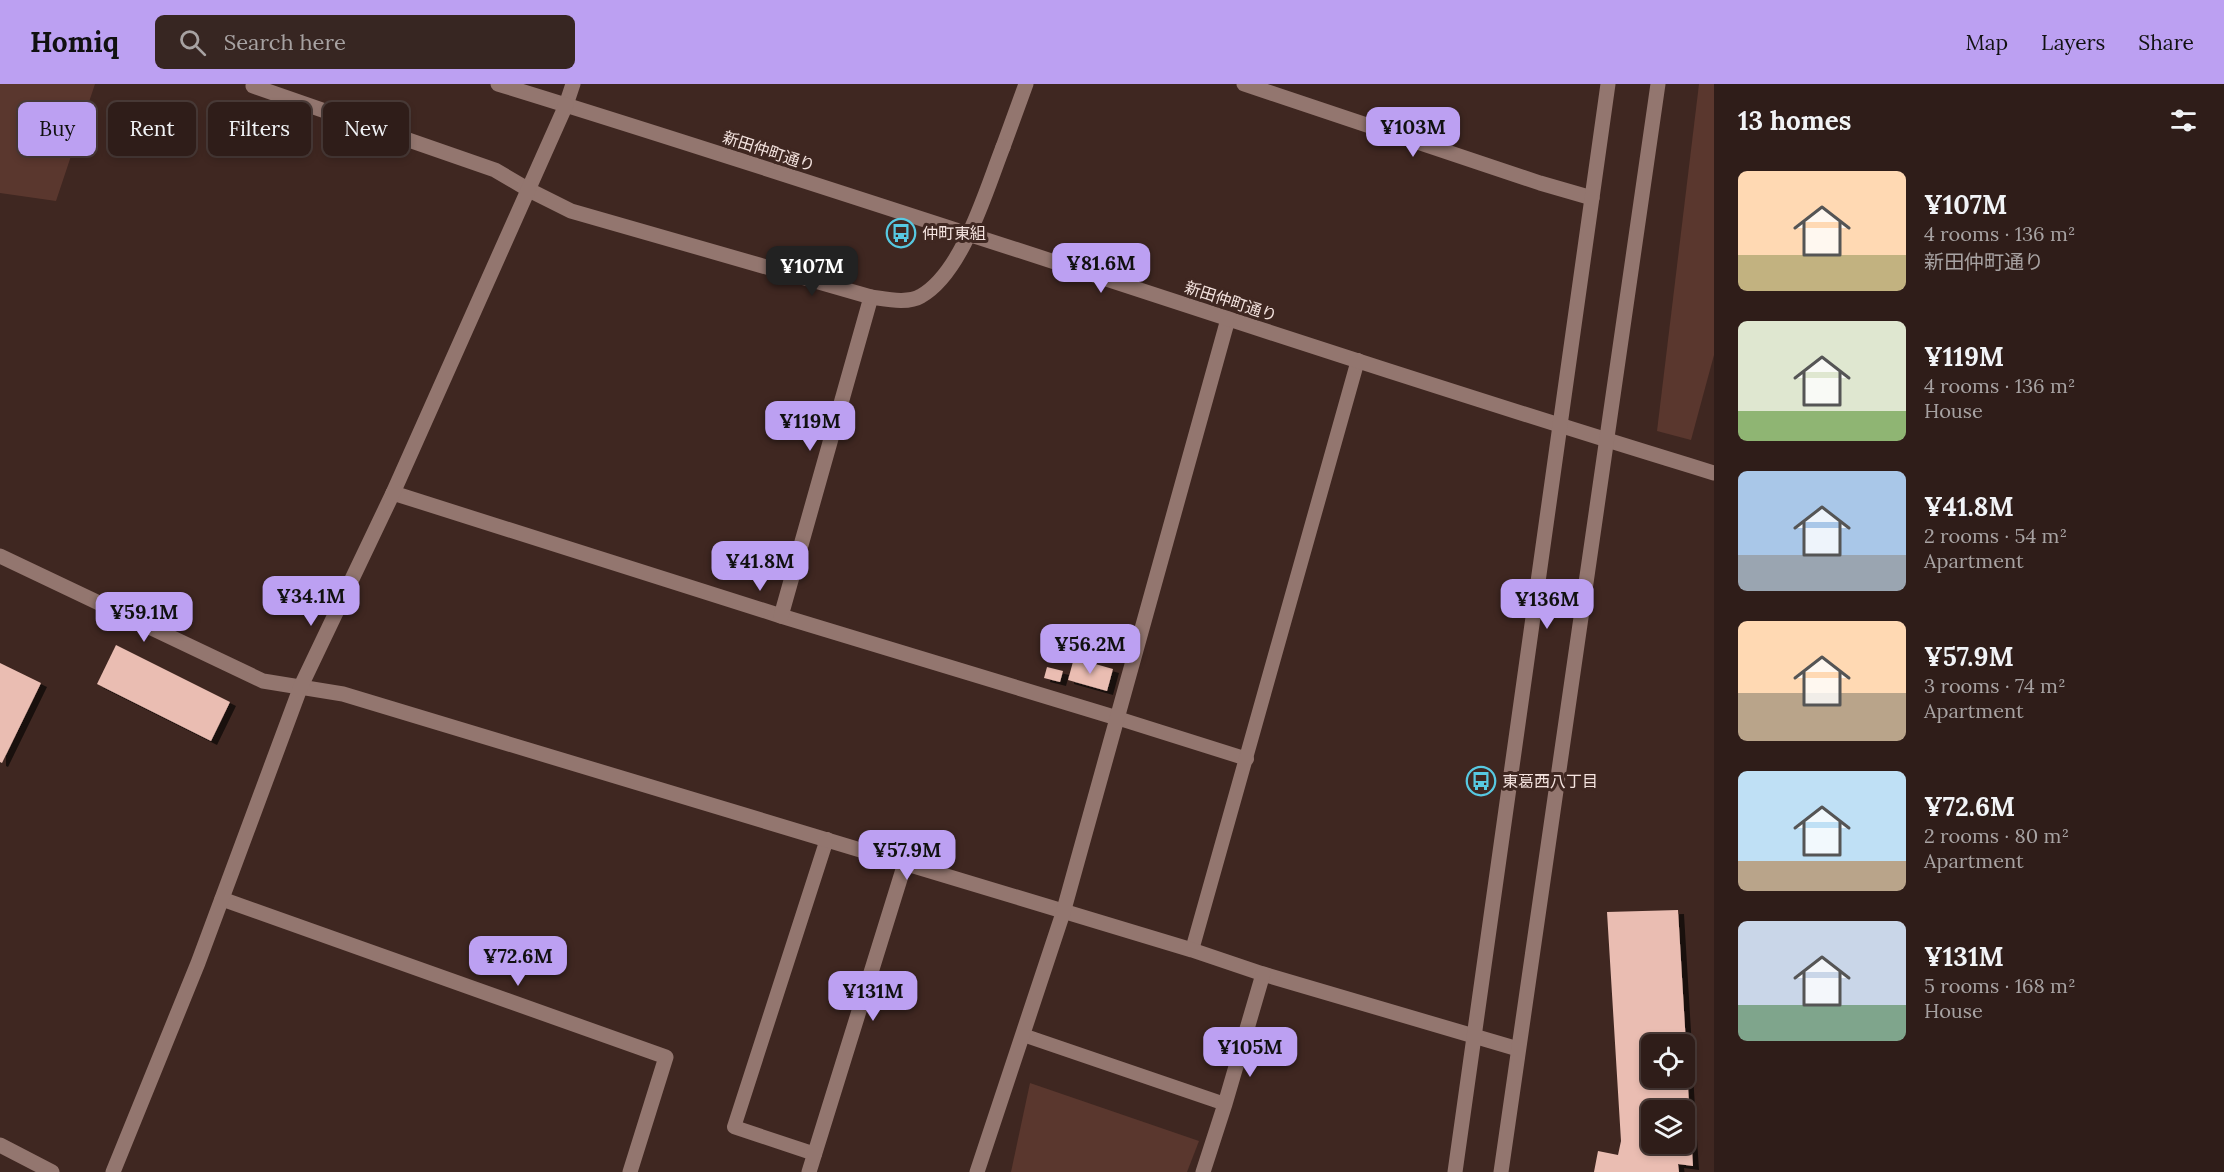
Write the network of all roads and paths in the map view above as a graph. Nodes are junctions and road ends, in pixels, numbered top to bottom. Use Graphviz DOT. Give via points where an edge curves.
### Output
graph roads {
  1 [pos="498,84"];
  2 [pos="573,84"];
  3 [pos="1026,84"];
  4 [pos="1244,84"];
  5 [pos="1608,84"];
  6 [pos="1658,84"];
  7 [pos="254,85"];
  8 [pos="566,105"];
  9 [pos="529,190"];
  10 [pos="1592,198"];
  11 [pos="969,234"];
  12 [pos="871,297"];
  13 [pos="1228,319"];
  14 [pos="1358,360"];
  15 [pos="1559,425"];
  16 [pos="1606,440"];
  17 [pos="1714,473"];
  18 [pos="393,493"];
  19 [pos="0,556"];
  20 [pos="781,616"];
  21 [pos="301,686"];
  22 [pos="1118,718"];
  23 [pos="1247,759"];
  24 [pos="827,839"];
  25 [pos="904,863"];
  26 [pos="222,899"];
  27 [pos="1063,913"];
  28 [pos="1192,950"];
  29 [pos="1263,974"];
  30 [pos="1023,1035"];
  31 [pos="1475,1036"];
  32 [pos="1518,1048"];
  33 [pos="1225,1104"];
  34 [pos="0,1145"];
  35 [pos="815,1154"];
  36 [pos="52,1172"];
  37 [pos="113,1172"];
  38 [pos="630,1172"];
  39 [pos="809,1172"];
  40 [pos="976,1172"];
  41 [pos="1203,1172"];
  42 [pos="1455,1172"];
  43 [pos="1501,1172"];
  1 -- 8 [label="street, 新田仲町通り"];
  2 -- 8 [label="street"];
  3 -- 11 [label="street"];
  4 -- 10 [label="street"];
  5 -- 10 [label="street"];
  6 -- 16 [label="street"];
  7 -- 9 [label="street" via="495,170"];
  8 -- 9 [label="street"];
  8 -- 11 [label="street, 新田仲町通り"];
  9 -- 12 [label="street" via="571,211"];
  9 -- 18 [label="street"];
  10 -- 15 [label="street"];
  11 -- 12 [label="street" via="942,279 920,297"];
  11 -- 13 [label="street, 新田仲町通り"];
  12 -- 20 [label="street"];
  13 -- 14 [label="street, 新田仲町通り"];
  13 -- 22 [label="street"];
  14 -- 15 [label="street, 新田仲町通り"];
  14 -- 23 [label="lane"];
  15 -- 16 [label="street, 新田仲町通り"];
  15 -- 31 [label="street"];
  16 -- 17 [label="street, 新田仲町通り"];
  16 -- 32 [label="street"];
  18 -- 20 [label="street"];
  18 -- 21 [label="street"];
  19 -- 21 [label="street" via="263,681"];
  20 -- 22 [label="street"];
  21 -- 24 [label="street" via="343,694"];
  21 -- 26 [label="street"];
  22 -- 23 [label="lane"];
  22 -- 27 [label="street"];
  23 -- 28 [label="lane"];
  24 -- 25 [label="street"];
  24 -- 35 [label="lane" via="734,1127"];
  25 -- 27 [label="street"];
  25 -- 35 [label="street"];
  26 -- 37 [label="street"];
  26 -- 38 [label="street" via="666,1057"];
  27 -- 28 [label="street"];
  27 -- 30 [label="street"];
  28 -- 29 [label="street"];
  29 -- 31 [label="street"];
  29 -- 33 [label="street"];
  30 -- 33 [label="lane"];
  30 -- 40 [label="street"];
  31 -- 32 [label="street"];
  31 -- 42 [label="street"];
  32 -- 43 [label="street"];
  33 -- 41 [label="street"];
  34 -- 36 [label="street"];
  35 -- 39 [label="street"];
}
